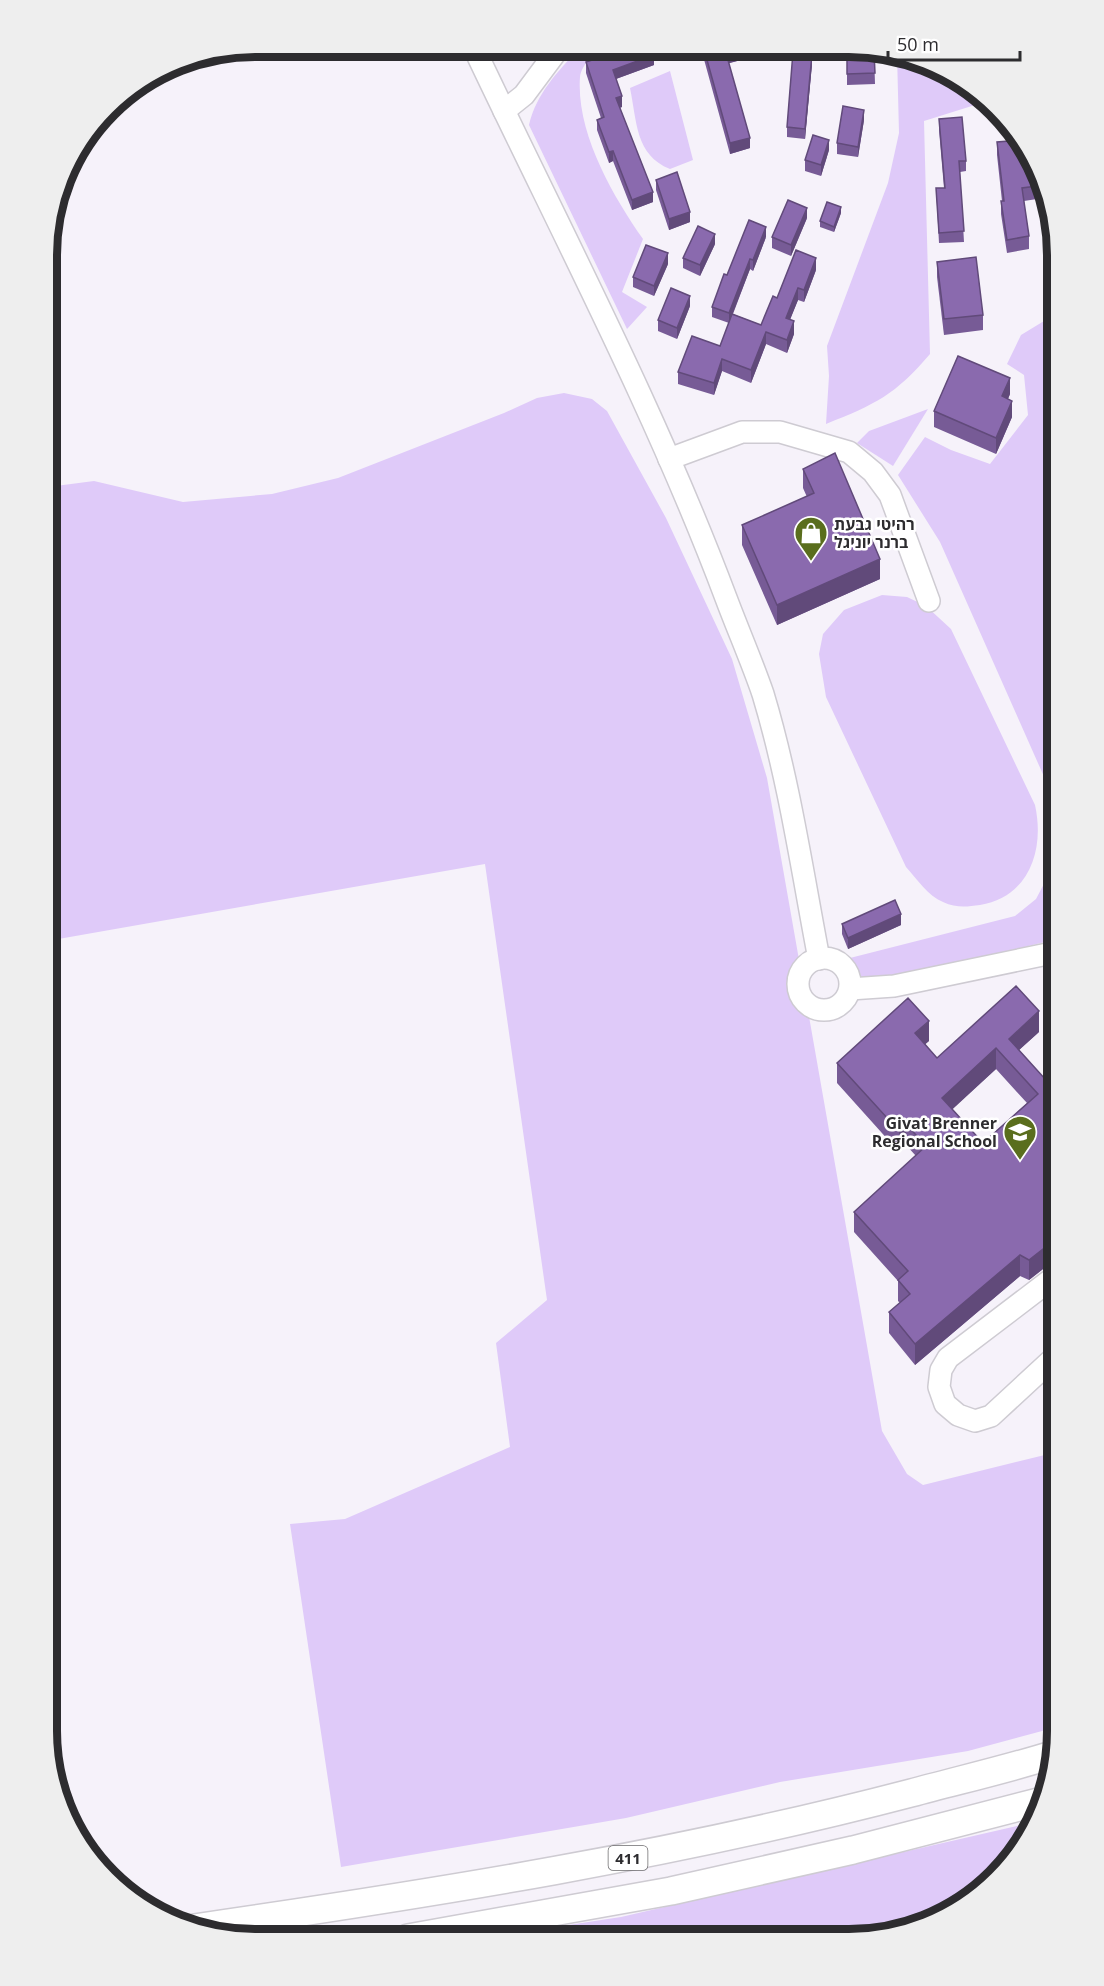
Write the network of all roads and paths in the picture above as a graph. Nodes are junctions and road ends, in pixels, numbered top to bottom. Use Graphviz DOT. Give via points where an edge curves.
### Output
graph roads {
  1 [pos="478,57"];
  2 [pos="552,57"];
  3 [pos="504,111"];
  4 [pos="669,459"];
  5 [pos="929,601"];
  6 [pos="1047,954"];
  7 [pos="819,958"];
  8 [pos="850,989"];
  9 [pos="1047,1283"];
  10 [pos="1047,1364"];
  11 [pos="1045,1757"];
  12 [pos="1033,1803"];
  13 [pos="217,1925"];
  14 [pos="457,1929"];
  1 -- 3 [label="street"];
  2 -- 3 [label="street" via="524,95"];
  3 -- 4 [label="street"];
  4 -- 5 [label="street" via="742,432 780,432 849,453 873,472 890,495"];
  4 -- 7 [label="street" via="762,692 785,771"];
  6 -- 8 [label="street" via="894,986"];
  7 -- 8 [label="street" via="843,966"];
  7 -- 8 [label="street" via="800,975 804,999 817,1009 834,1008"];
  9 -- 10 [label="street" via="948,1359 941,1370 939,1387 945,1404 958,1415 975,1421 991,1416"];
  11 -- 13 [label="main road, 411" via="844,1810 651,1853 432,1894"];
  12 -- 14 [label="main road" via="853,1850 682,1888"];
}
